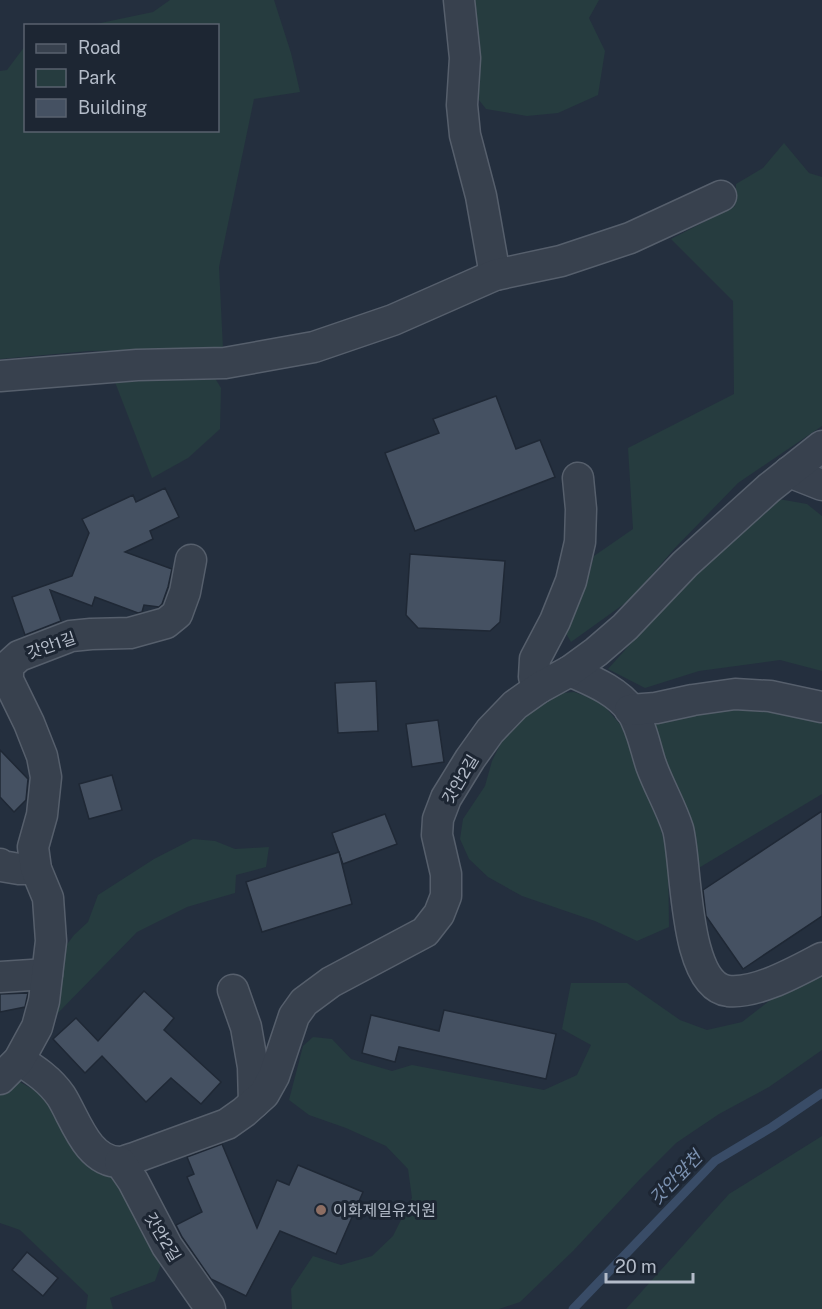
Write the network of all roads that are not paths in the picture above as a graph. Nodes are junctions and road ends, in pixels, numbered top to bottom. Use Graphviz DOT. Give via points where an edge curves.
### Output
graph roads {
  1 [pos="459,0"];
  2 [pos="721,196"];
  3 [pos="495,276"];
  4 [pos="0,376"];
  5 [pos="822,446"];
  6 [pos="789,472"];
  7 [pos="578,478"];
  8 [pos="822,485"];
  9 [pos="190,560"];
  10 [pos="570,671"];
  11 [pos="538,688"];
  12 [pos="822,707"];
  13 [pos="630,710"];
  14 [pos="0,864"];
  15 [pos="36,868"];
  16 [pos="822,958"];
  17 [pos="47,974"];
  18 [pos="0,977"];
  19 [pos="233,990"];
  20 [pos="10,1069"];
  21 [pos="254,1103"];
  22 [pos="120,1162"];
  23 [pos="210,1309"];
  1 -- 3 [label="street" via="465,58 465,135"];
  2 -- 3 [label="street" via="630,238 561,261"];
  3 -- 4 [label="street" via="393,320 314,347 225,363 137,365"];
  5 -- 6 [label="street, 갓안2길"];
  6 -- 8 [label="street"];
  6 -- 10 [label="street, 갓안2길" via="686,564 625,627"];
  7 -- 11 [label="street" via="580,542 571,581 535,659"];
  9 -- 15 [label="street, 갓안1길" via="177,614 166,623 130,633 71,636 19,656 8,666 8,680 42,756 46,777 42,815 33,847"];
  10 -- 11 [label="street, 갓안2길"];
  10 -- 13 [label="street" via="600,684"];
  11 -- 21 [label="street, 갓안2길" via="490,731 446,798 437,835 446,874 446,896 439,914 425,932 331,982 304,1002 294,1016 274,1076"];
  12 -- 13 [label="street" via="770,696 735,694"];
  13 -- 16 [label="street" via="678,829 688,919 699,959 711,982 727,991 751,990"];
  14 -- 15 [label="street"];
  15 -- 17 [label="street, 갓안1길" via="48,898 51,941"];
  17 -- 18 [label="street"];
  17 -- 20 [label="street, 갓안1길" via="37,1027"];
  19 -- 21 [label="street" via="246,1027"];
  20 -- 22 [label="street" via="41,1074 60,1095 82,1137 96,1152"];
  21 -- 22 [label="street, 갓안2길" via="227,1125"];
  22 -- 23 [label="street, 갓안2길" via="167,1246"];
}
